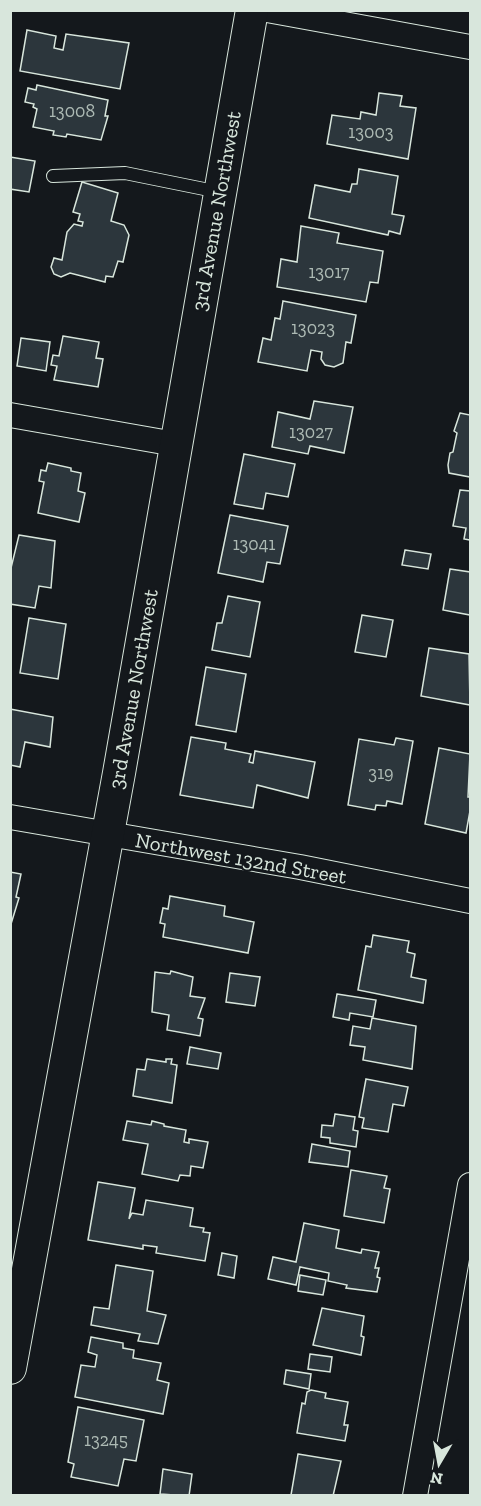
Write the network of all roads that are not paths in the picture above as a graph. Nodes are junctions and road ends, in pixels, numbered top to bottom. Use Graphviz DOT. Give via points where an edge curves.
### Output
graph roads {
  1 [pos="252,10"];
  2 [pos="267,10"];
  3 [pos="471,47"];
  4 [pos="53,176"];
  5 [pos="220,192"];
  6 [pos="10,415"];
  7 [pos="175,444"];
  8 [pos="10,817"];
  9 [pos="107,834"];
  10 [pos="471,901"];
  11 [pos="471,1185"];
  12 [pos="10,1368"];
  13 [pos="415,1496"];
  1 -- 5 [label="street, 3rd Avenue Northwest"];
  2 -- 3 [label="street"];
  4 -- 5 [label="lane" via="125,173"];
  5 -- 7 [label="street, 3rd Avenue Northwest"];
  6 -- 7 [label="street"];
  7 -- 9 [label="street, 3rd Avenue Northwest"];
  8 -- 9 [label="street, Northwest 132nd Street"];
  9 -- 10 [label="street, Northwest 132nd Street"];
  9 -- 12 [label="street, 3rd Avenue Northwest"];
  11 -- 13 [label="street"];
}
